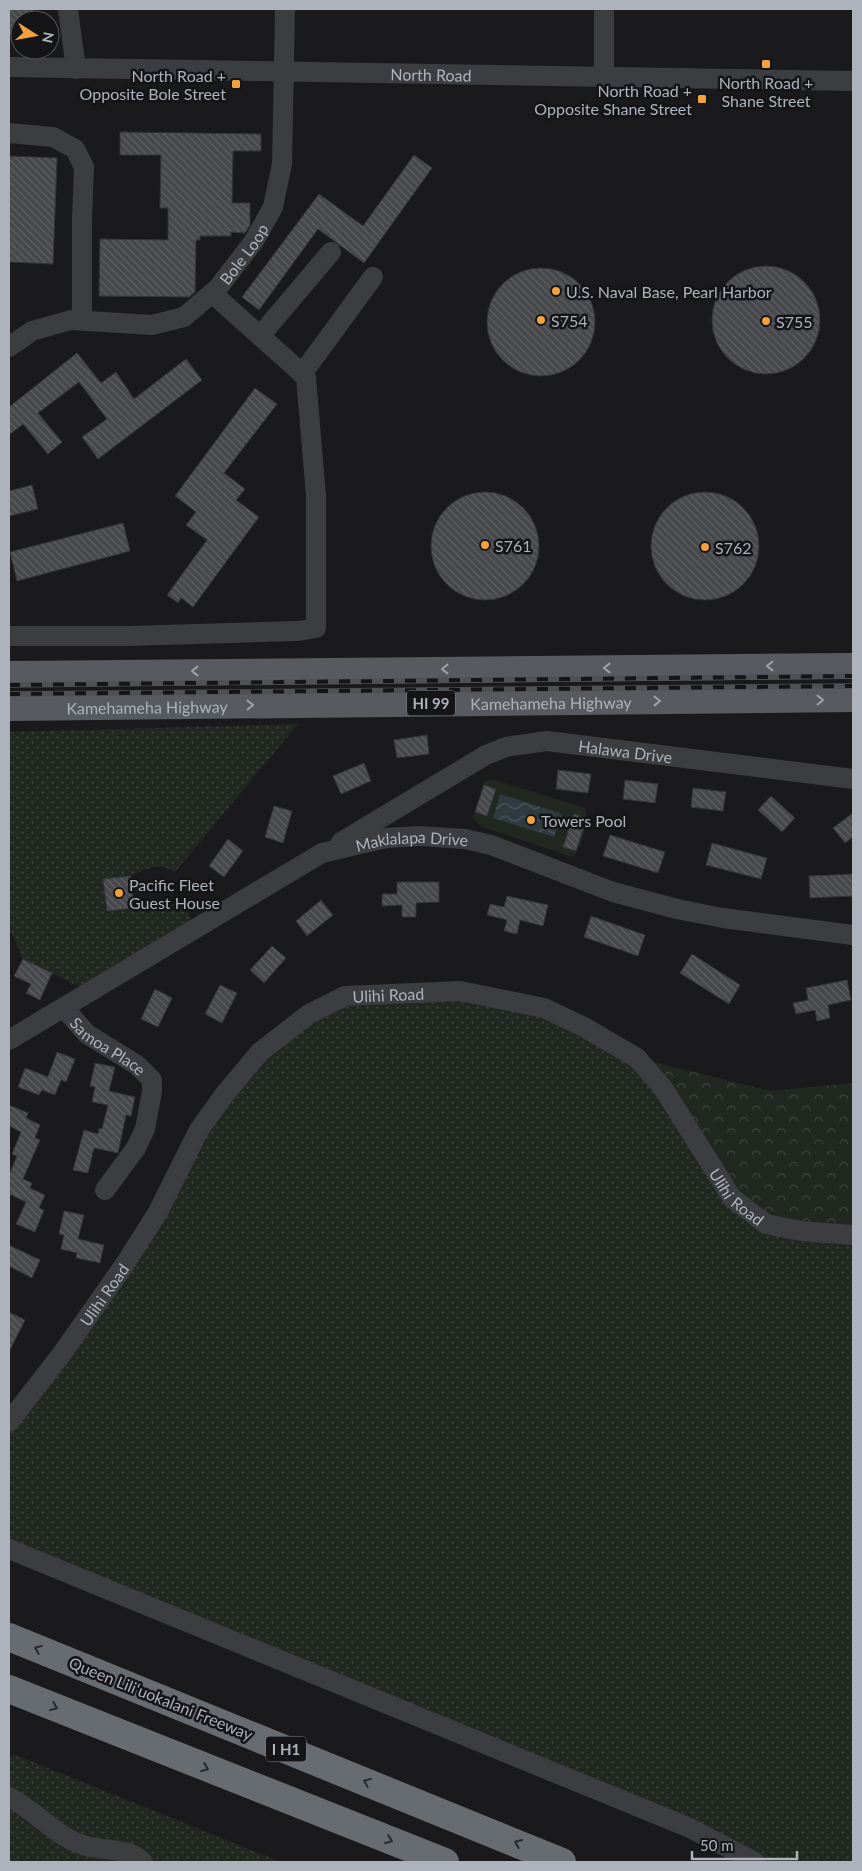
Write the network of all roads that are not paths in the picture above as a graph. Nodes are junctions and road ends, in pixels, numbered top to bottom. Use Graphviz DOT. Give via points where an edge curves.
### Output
graph roads {
  1 [pos="68,9"];
  2 [pos="285,9"];
  3 [pos="604,9"];
  4 [pos="9,67"];
  5 [pos="76,70"];
  6 [pos="284,73"];
  7 [pos="604,78"];
  8 [pos="853,81"];
  9 [pos="9,133"];
  10 [pos="331,252"];
  11 [pos="373,277"];
  12 [pos="212,293"];
  13 [pos="82,320"];
  14 [pos="260,336"];
  15 [pos="9,347"];
  16 [pos="302,374"];
  17 [pos="9,636"];
  18 [pos="853,666"];
  19 [pos="9,674"];
  20 [pos="853,699"];
  21 [pos="9,708"];
  22 [pos="853,779"];
  23 [pos="412,799"];
  24 [pos="420,836"];
  25 [pos="322,854"];
  26 [pos="853,936"];
  27 [pos="64,1008"];
  28 [pos="9,1040"];
  29 [pos="105,1190"];
  30 [pos="853,1235"];
  31 [pos="9,1422"];
  32 [pos="9,1549"];
  33 [pos="9,1637"];
  34 [pos="9,1689"];
  35 [pos="9,1796"];
  36 [pos="143,1862"];
  37 [pos="445,1862"];
  38 [pos="562,1862"];
  39 [pos="755,1862"];
  1 -- 5 [label="street"];
  2 -- 6 [label="street, Bole Loop"];
  3 -- 7 [label="street"];
  4 -- 5 [label="street, North Road"];
  5 -- 6 [label="street, North Road"];
  6 -- 7 [label="street, North Road"];
  6 -- 12 [label="street, Bole Loop" via="282,164 273,207 254,241"];
  7 -- 8 [label="street, North Road"];
  9 -- 13 [label="street" via="53,137 74,149 84,168"];
  10 -- 14 [label="street"];
  11 -- 16 [label="street"];
  12 -- 13 [label="street, Bole Loop" via="184,317 152,325"];
  12 -- 14 [label="street"];
  13 -- 15 [label="street, Bole Loop" via="32,331"];
  14 -- 16 [label="street"];
  16 -- 17 [label="street" via="306,377 316,496 316,628 138,636"];
  18 -- 19 [label="main road, Kamehameha Highway / HI 99, one-way"];
  21 -- 20 [label="main road, Kamehameha Highway / HI 99, one-way"];
  22 -- 23 [label="street, Halawa Drive" via="547,741 506,747 486,755"];
  23 -- 24 [label="street" via="410,820"];
  23 -- 25 [label="street, Halawa Drive"];
  24 -- 25 [label="street, Maklalapa Drive" via="386,838"];
  24 -- 26 [label="street, Maklalapa Drive" via="465,839 491,845 613,892 677,909"];
  25 -- 27 [label="street, Maklalapa Drive"];
  27 -- 28 [label="street, Maklalapa Drive"];
  27 -- 29 [label="street, Samoa Place" via="87,1034 138,1065 152,1080 145,1129 136,1148"];
  30 -- 31 [label="street, Ulihi Road" via="801,1231 766,1224 732,1198 663,1088 638,1058 544,1008 460,991 345,996 309,1014 260,1052 224,1095 199,1130 158,1212 126,1264"];
  32 -- 39 [label="street" via="690,1828"];
  38 -- 33 [label="highway, Queen Liliʻuokalani Freeway / I H1, one-way"];
  34 -- 37 [label="highway, one-way"];
  35 -- 36 [label="street" via="80,1844 112,1849"];
}
